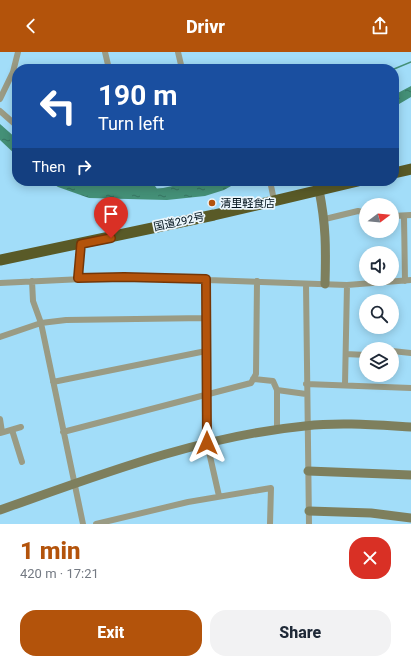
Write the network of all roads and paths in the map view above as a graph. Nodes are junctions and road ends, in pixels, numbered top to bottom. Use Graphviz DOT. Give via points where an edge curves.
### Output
graph roads {
  1 [pos="18,52"];
  2 [pos="105,52"];
  3 [pos="178,52"];
  4 [pos="15,64"];
  5 [pos="108,64"];
  6 [pos="181,64"];
  7 [pos="12,74"];
  8 [pos="0,99"];
  9 [pos="0,111"];
  10 [pos="12,122"];
  11 [pos="411,169"];
  12 [pos="399,172"];
  13 [pos="271,186"];
  14 [pos="336,186"];
  15 [pos="319,190"];
  16 [pos="274,200"];
  17 [pos="359,211"];
  18 [pos="399,216"];
  19 [pos="404,216"];
  20 [pos="411,216"];
  21 [pos="325,219"];
  22 [pos="81,244"];
  23 [pos="0,260"];
  24 [pos="78,278"];
  25 [pos="206,279"];
  26 [pos="32,281"];
  27 [pos="408,281"];
  28 [pos="257,282"];
  29 [pos="0,283"];
  30 [pos="306,284"];
  31 [pos="325,284"];
  32 [pos="347,285"];
  33 [pos="206,318"];
  34 [pos="41,323"];
  35 [pos="0,337"];
  36 [pos="206,351"];
  37 [pos="399,352"];
  38 [pos="411,353"];
  39 [pos="346,354"];
  40 [pos="359,355"];
  41 [pos="253,379"];
  42 [pos="53,382"];
  43 [pos="306,384"];
  44 [pos="345,384"];
  45 [pos="411,388"];
  46 [pos="277,390"];
  47 [pos="206,394"];
  48 [pos="306,394"];
  49 [pos="0,419"];
  50 [pos="306,425"];
  51 [pos="21,427"];
  52 [pos="411,427"];
  53 [pos="277,429"];
  54 [pos="12,430"];
  55 [pos="64,432"];
  56 [pos="1,433"];
  57 [pos="207,443"];
  58 [pos="22,462"];
  59 [pos="308,471"];
  60 [pos="411,475"];
  61 [pos="74,484"];
  62 [pos="219,496"];
  63 [pos="0,510"];
  64 [pos="309,511"];
  65 [pos="411,518"];
  66 [pos="83,524"];
  67 [pos="96,524"];
  68 [pos="270,524"];
  69 [pos="309,524"];
  1 -- 4 [label="street"];
  2 -- 5 [label="street"];
  3 -- 6 [label="street"];
  7 -- 8 [label="street"];
  9 -- 10 [label="street"];
  11 -- 12 [label="highway"];
  13 -- 16 [label="street"];
  14 -- 15 [label="highway, 国道292号"];
  15 -- 16 [label="highway, 国道292号"];
  15 -- 21 [label="street"];
  16 -- 22 [label="highway, 国道292号"];
  17 -- 21 [label="street"];
  18 -- 19 [label="street"];
  19 -- 20 [label="street"];
  19 -- 27 [label="street"];
  21 -- 31 [label="street"];
  22 -- 23 [label="highway, 国道292号"];
  22 -- 24 [label="street"];
  24 -- 25 [label="street"];
  24 -- 26 [label="street"];
  25 -- 28 [label="street"];
  25 -- 33 [label="street"];
  26 -- 29 [label="street"];
  26 -- 34 [label="street" via="33,301"];
  27 -- 32 [label="street"];
  28 -- 30 [label="street"];
  28 -- 41 [label="street" via="256,374"];
  30 -- 31 [label="street"];
  30 -- 43 [label="street"];
  31 -- 32 [label="street"];
  32 -- 39 [label="street"];
  33 -- 34 [label="street" via="66,320"];
  33 -- 36 [label="street"];
  34 -- 35 [label="street"];
  34 -- 42 [label="street"];
  36 -- 42 [label="street"];
  36 -- 47 [label="street"];
  37 -- 38 [label="street"];
  39 -- 40 [label="street"];
  39 -- 44 [label="street"];
  41 -- 46 [label="street" via="273,381"];
  41 -- 47 [label="street" via="251,383"];
  42 -- 55 [label="street"];
  43 -- 44 [label="street"];
  43 -- 48 [label="street"];
  44 -- 45 [label="street"];
  46 -- 48 [label="street"];
  46 -- 53 [label="street"];
  47 -- 55 [label="street"];
  47 -- 57 [label="street"];
  48 -- 50 [label="street"];
  49 -- 56 [label="street"];
  50 -- 52 [label="street"];
  50 -- 53 [label="street"];
  50 -- 59 [label="street"];
  51 -- 54 [label="street"];
  53 -- 57 [label="street"];
  54 -- 56 [label="street"];
  54 -- 58 [label="street"];
  55 -- 61 [label="street"];
  57 -- 61 [label="street"];
  57 -- 62 [label="street"];
  59 -- 60 [label="street"];
  59 -- 64 [label="street"];
  61 -- 63 [label="street"];
  61 -- 66 [label="street"];
  62 -- 67 [label="street"];
  62 -- 68 [label="street" via="271,488"];
  64 -- 65 [label="street" via="371,513"];
  64 -- 69 [label="street"];
}
